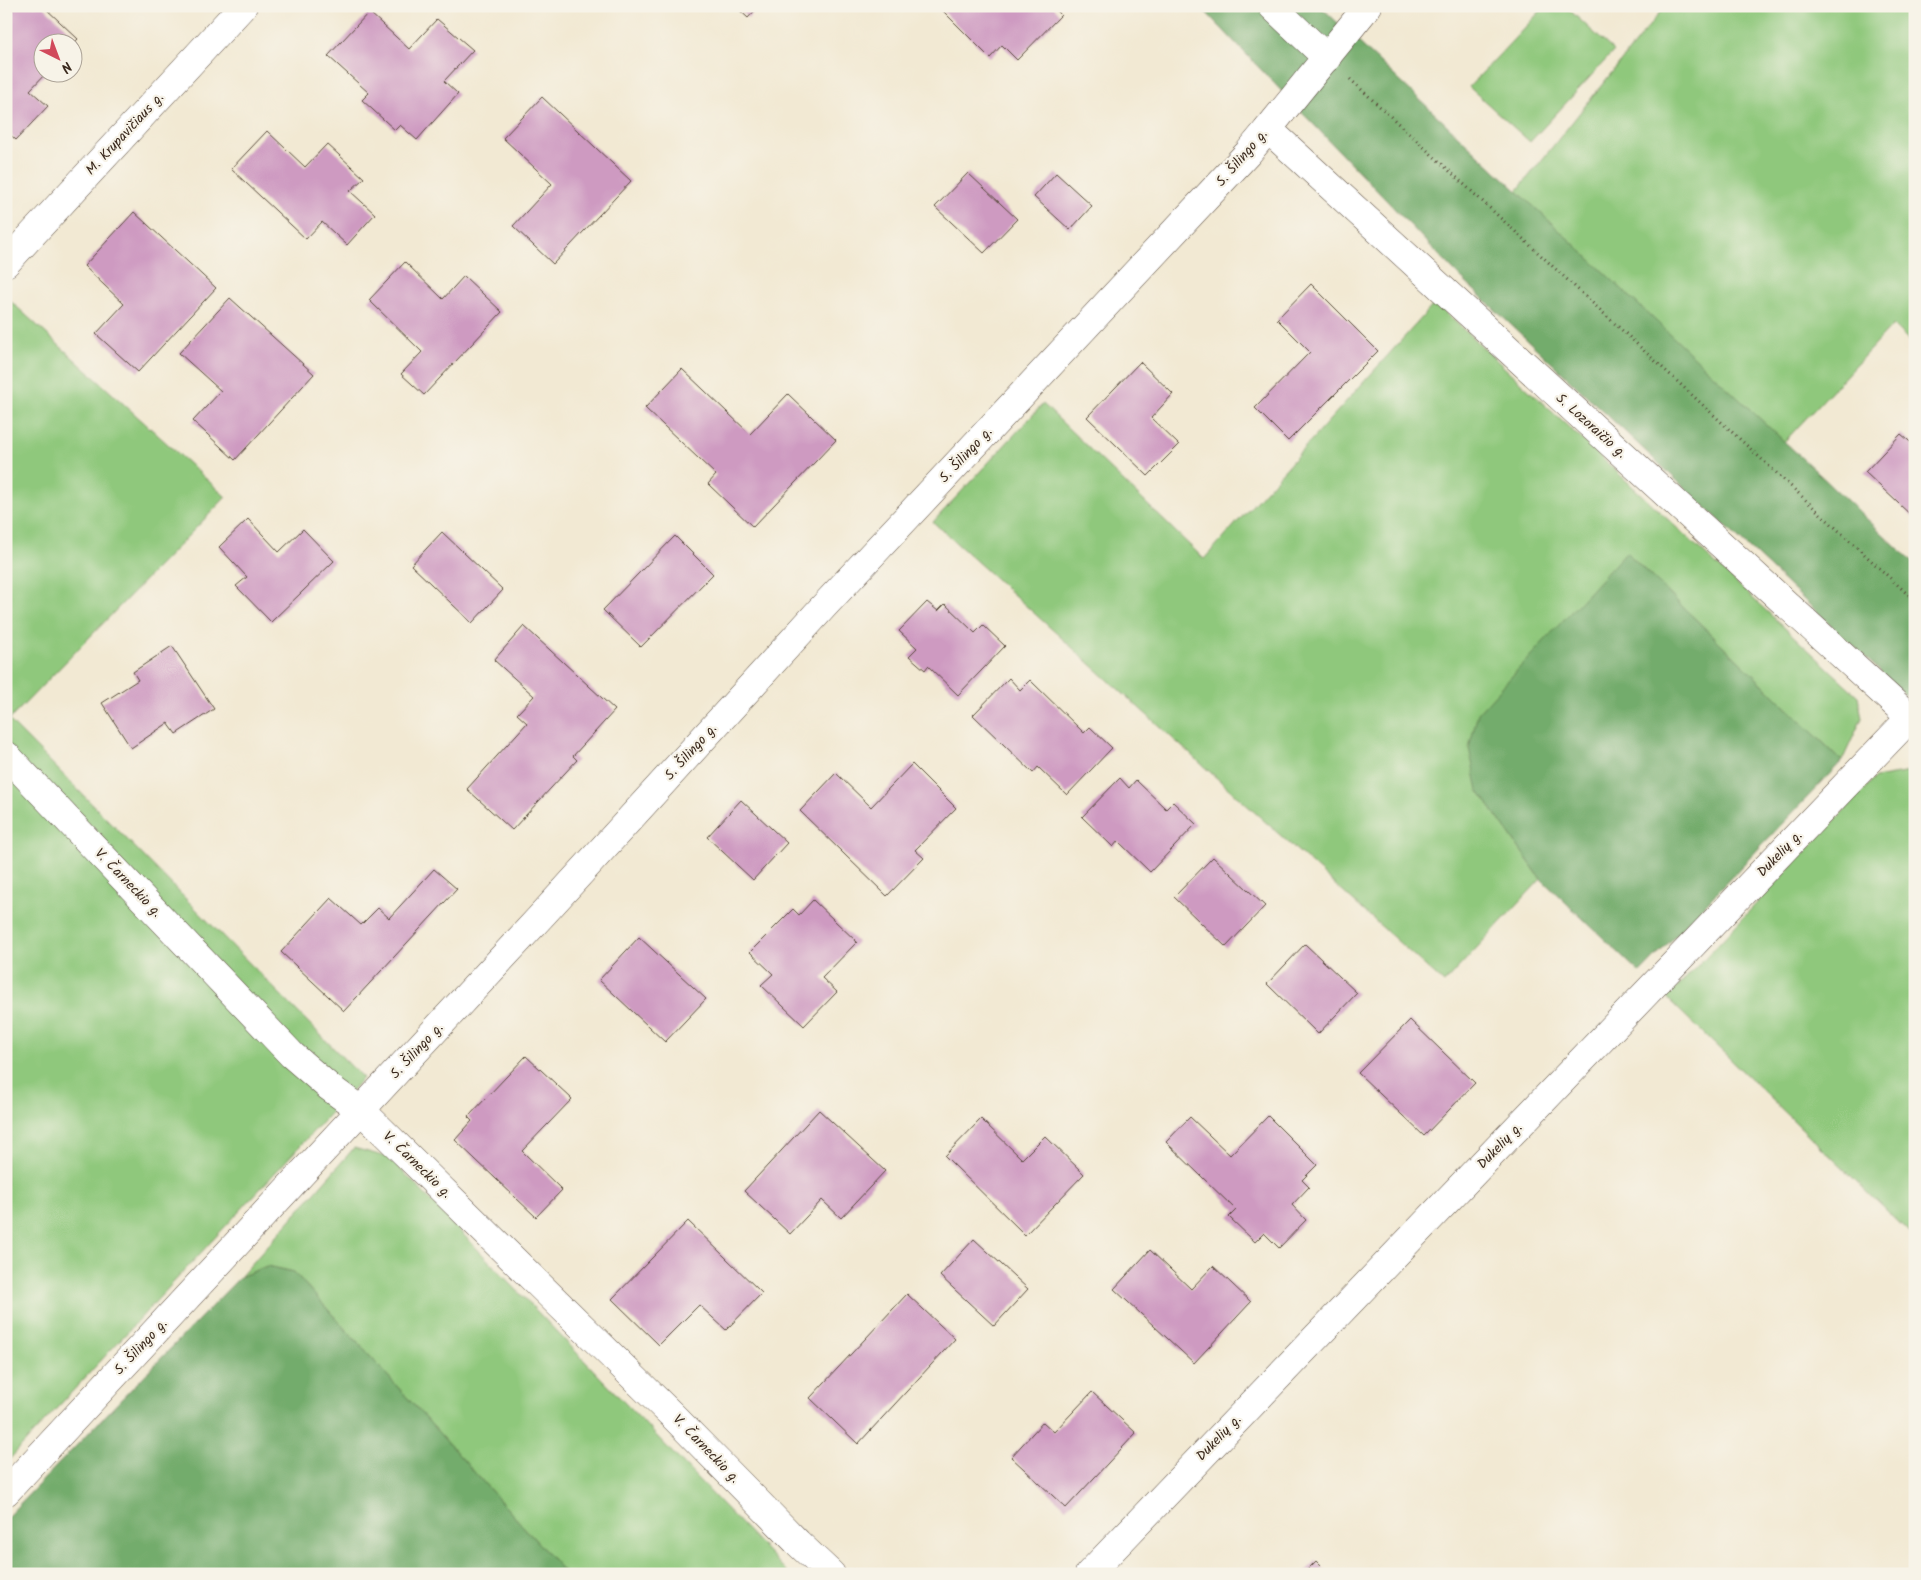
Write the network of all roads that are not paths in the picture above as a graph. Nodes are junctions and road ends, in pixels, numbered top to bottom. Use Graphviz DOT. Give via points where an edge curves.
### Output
graph roads {
  1 [pos="243,6"];
  2 [pos="1272,6"];
  3 [pos="1368,6"];
  4 [pos="1327,58"];
  5 [pos="1268,129"];
  6 [pos="6,263"];
  7 [pos="1913,720"];
  8 [pos="6,755"];
  9 [pos="362,1111"];
  10 [pos="6,1492"];
  11 [pos="831,1574"];
  12 [pos="1089,1574"];
  1 -- 6 [label="street, M. Krupavičiaus g."];
  2 -- 4 [label="street"];
  3 -- 4 [label="street, S. Šilingo g."];
  4 -- 5 [label="street, S. Šilingo g."];
  5 -- 7 [label="street, S. Lozoraičio g."];
  5 -- 9 [label="street, S. Šilingo g." via="824,606"];
  7 -- 12 [label="street, Dukelių g."];
  8 -- 9 [label="street, V. Čarneckio g." via="292,1055"];
  9 -- 10 [label="street, S. Šilingo g."];
  9 -- 11 [label="street, V. Čarneckio g."];
}
